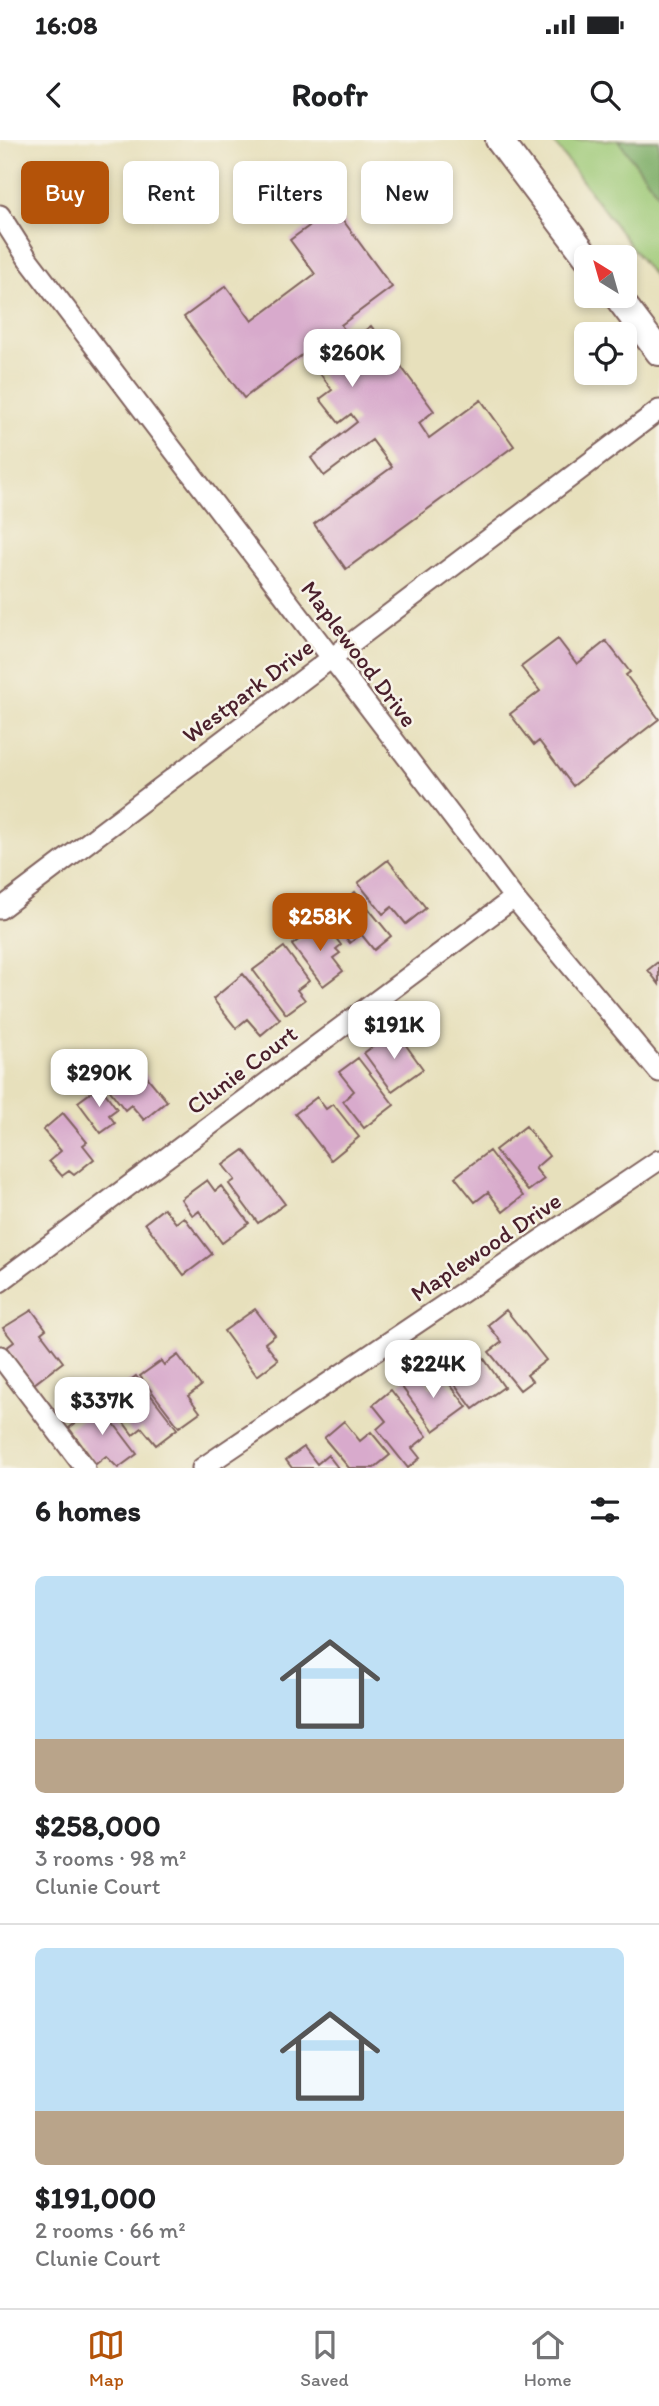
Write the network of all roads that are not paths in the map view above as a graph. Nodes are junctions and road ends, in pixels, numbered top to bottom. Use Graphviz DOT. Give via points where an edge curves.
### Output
graph roads {
  1 [pos="499,140"];
  2 [pos="0,215"];
  3 [pos="578,245"];
  4 [pos="626,308"];
  5 [pos="659,352"];
  6 [pos="659,410"];
  7 [pos="331,659"];
  8 [pos="514,898"];
  9 [pos="0,909"];
  10 [pos="659,1072"];
  11 [pos="659,1160"];
  12 [pos="0,1282"];
  13 [pos="0,1356"];
  14 [pos="85,1468"];
  15 [pos="202,1468"];
  1 -- 3 [label="main road"];
  2 -- 7 [label="street, Maplewood Drive"];
  4 -- 5 [label="main road"];
  6 -- 7 [label="street, Westpark Drive"];
  7 -- 8 [label="street, Maplewood Drive"];
  7 -- 9 [label="street, Westpark Drive"];
  8 -- 10 [label="street, Maplewood Drive"];
  8 -- 12 [label="street, Clunie Court"];
  11 -- 15 [label="street, Maplewood Drive"];
  13 -- 14 [label="street"];
}
